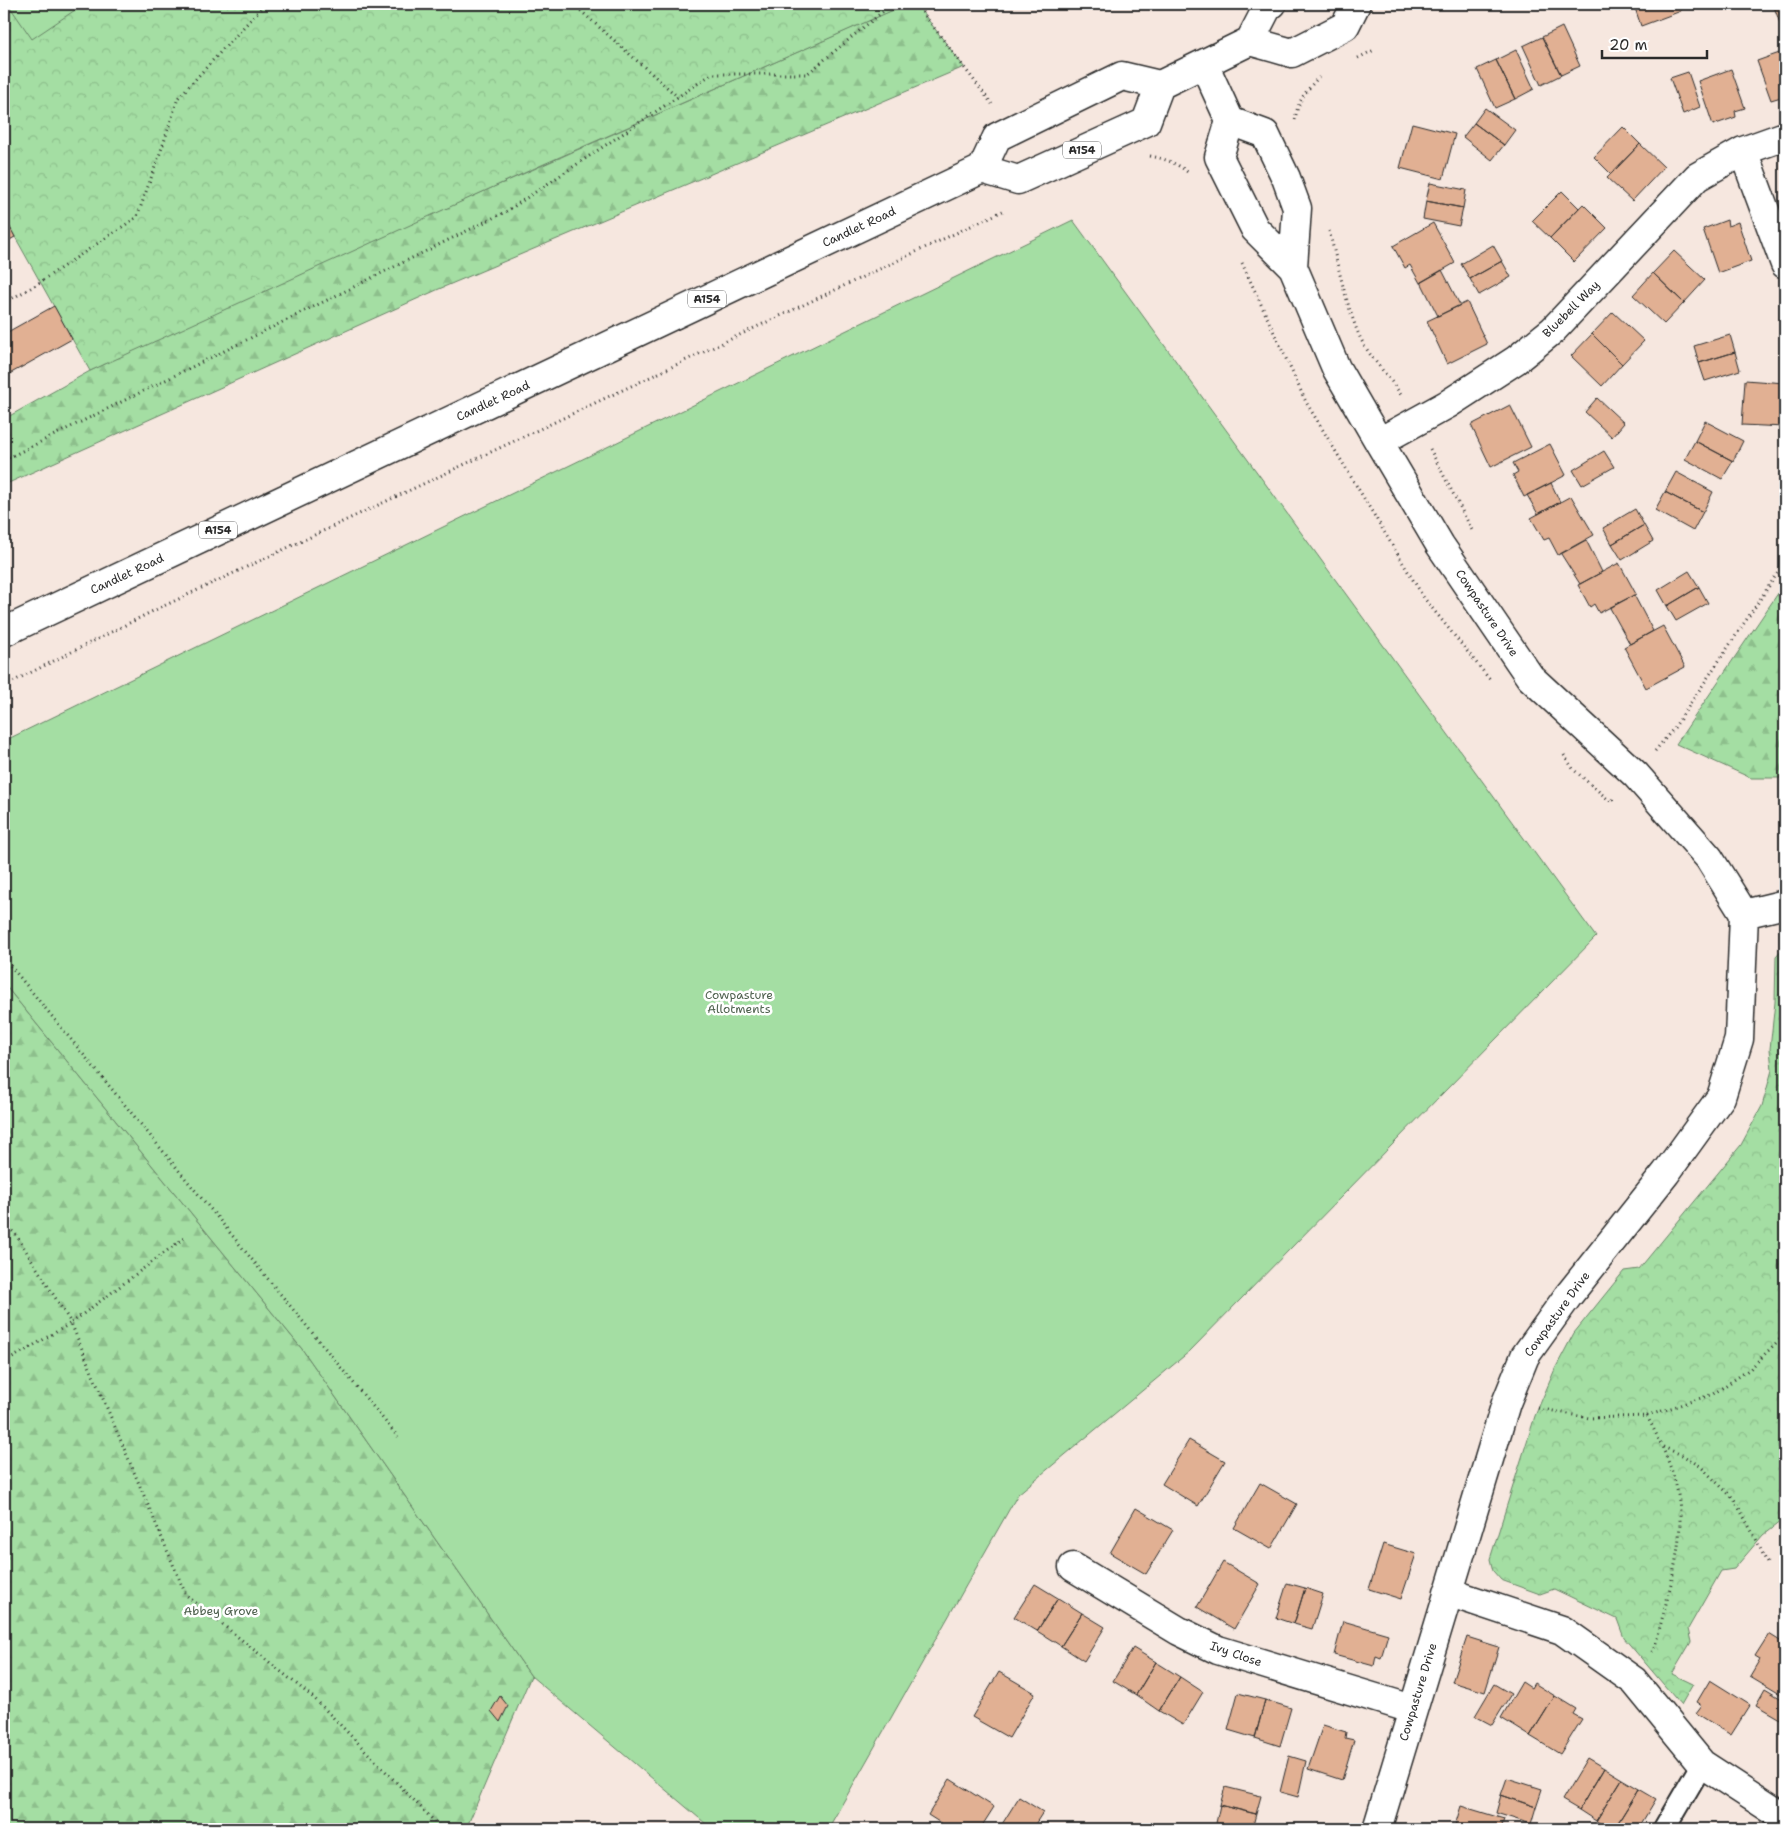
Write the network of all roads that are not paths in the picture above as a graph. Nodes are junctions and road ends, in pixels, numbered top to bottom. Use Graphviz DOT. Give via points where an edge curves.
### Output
graph roads {
  1 [pos="1272,4"];
  2 [pos="1356,4"];
  3 [pos="1250,41"];
  4 [pos="1204,64"];
  5 [pos="1160,85"];
  6 [pos="1230,121"];
  7 [pos="1785,136"];
  8 [pos="1743,151"];
  9 [pos="982,169"];
  10 [pos="1785,264"];
  11 [pos="1293,267"];
  12 [pos="1379,442"];
  13 [pos="4,632"];
  14 [pos="1785,904"];
  15 [pos="1744,914"];
  16 [pos="1073,1567"];
  17 [pos="1448,1592"];
  18 [pos="1412,1709"];
  19 [pos="1702,1764"];
  20 [pos="1785,1818"];
  21 [pos="1377,1829"];
  22 [pos="1664,1829"];
  1 -- 3 [label="street"];
  2 -- 3 [label="street" via="1345,26 1292,53"];
  3 -- 4 [label="street"];
  4 -- 5 [label="street"];
  4 -- 6 [label="street"];
  5 -- 9 [label="street" via="1122,76 997,137"];
  5 -- 9 [label="street, A154" via="1146,122 1018,180"];
  6 -- 11 [label="street, Cowpasture Drive" via="1219,156 1254,229"];
  6 -- 11 [label="street, Cowpasture Drive" via="1265,134 1286,178 1297,208"];
  7 -- 8 [label="street, Bluebell Way"];
  8 -- 10 [label="street"];
  8 -- 12 [label="street, Bluebell Way" via="1698,177 1553,330 1516,360 1448,404"];
  9 -- 13 [label="street, Candlet Road / A154"];
  11 -- 12 [label="street, Cowpasture Drive" via="1336,368"];
  12 -- 15 [label="street, Cowpasture Drive" via="1440,545 1530,677 1636,775 1709,858"];
  14 -- 15 [label="street"];
  15 -- 17 [label="street, Cowpasture Drive" via="1739,1040 1722,1097 1525,1356 1506,1403"];
  16 -- 18 [label="street, Ivy Close" via="1179,1631 1218,1650"];
  17 -- 18 [label="street, Cowpasture Drive"];
  17 -- 19 [label="street" via="1562,1630 1634,1681"];
  18 -- 21 [label="street, Cowpasture Drive"];
  19 -- 20 [label="street"];
  19 -- 22 [label="lane"];
}
